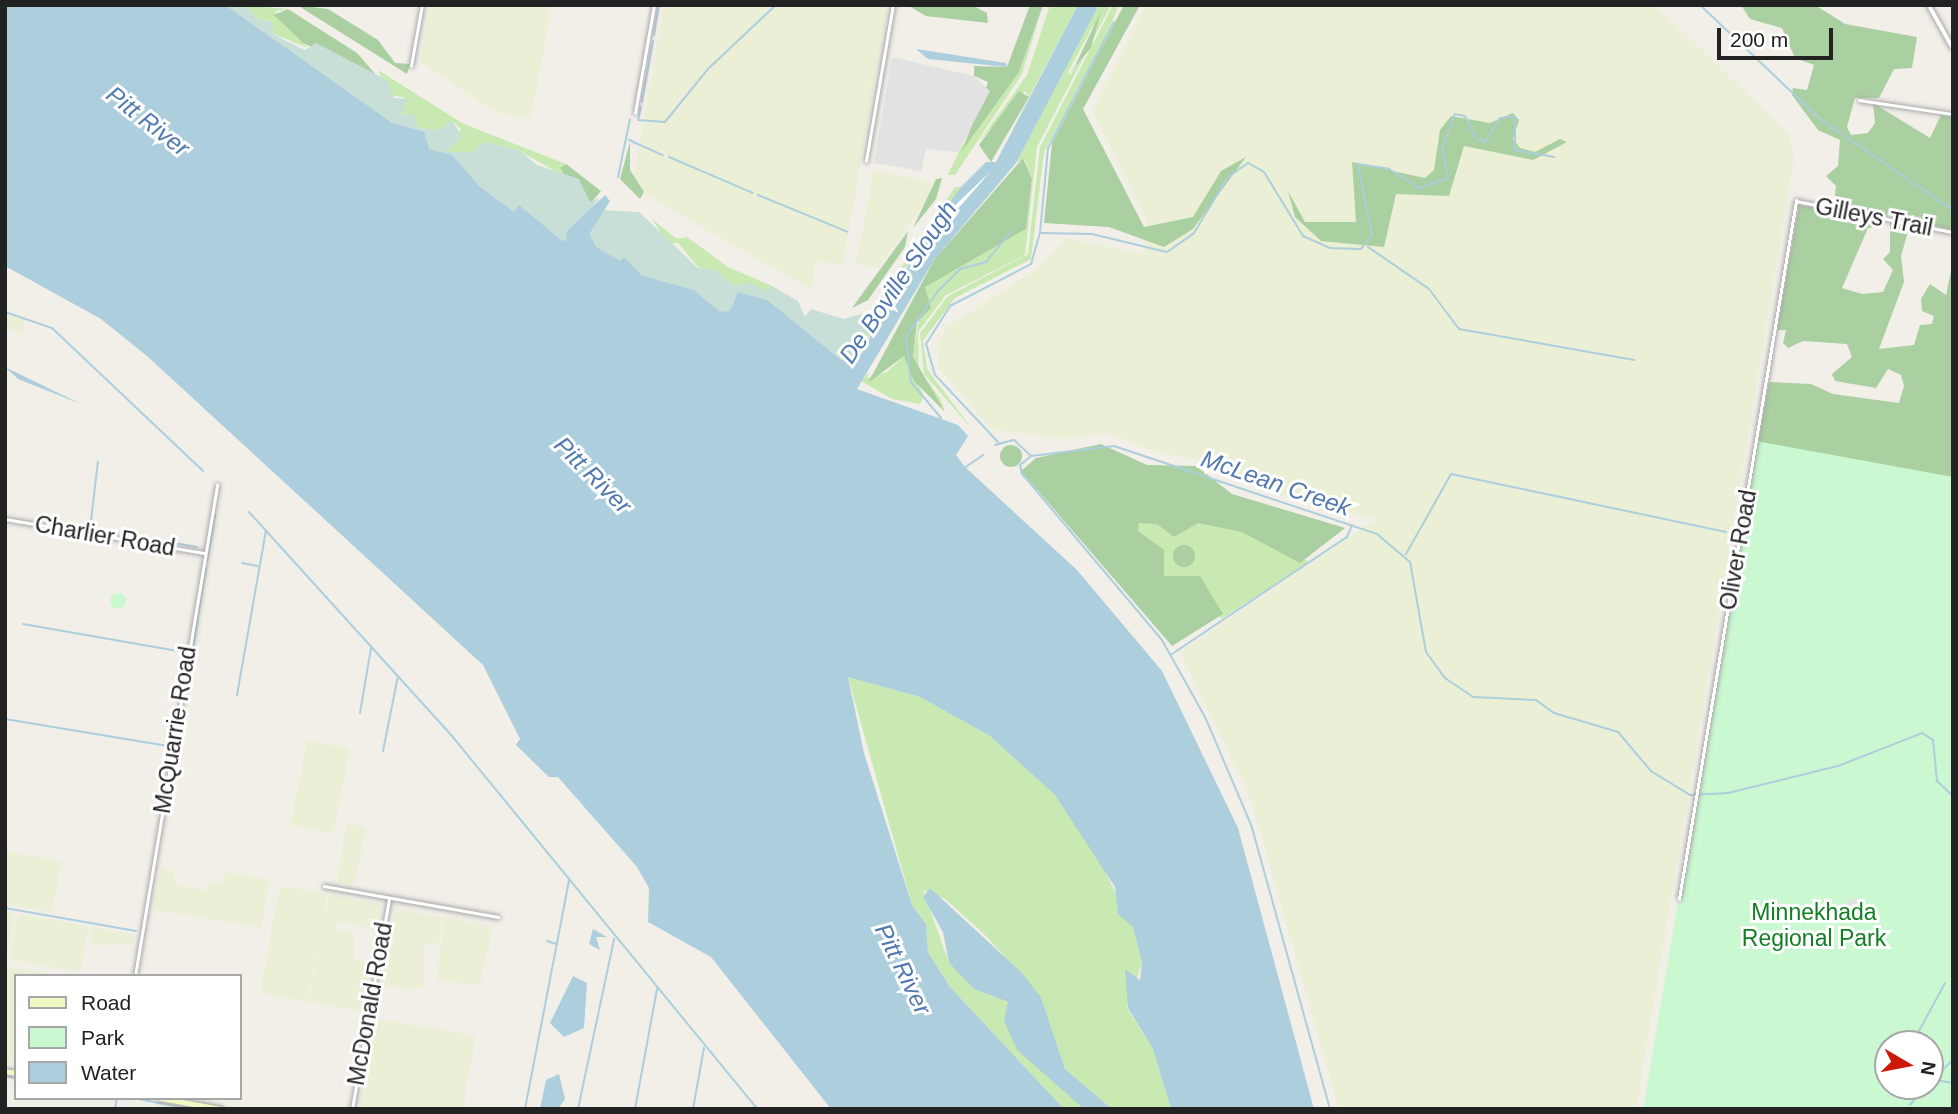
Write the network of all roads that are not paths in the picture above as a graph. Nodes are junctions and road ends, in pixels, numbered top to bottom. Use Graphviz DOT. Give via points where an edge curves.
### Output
graph roads {
  1 [pos="422,5"];
  2 [pos="654,5"];
  3 [pos="893,5"];
  4 [pos="1929,5"];
  5 [pos="1953,48"];
  6 [pos="411,66"];
  7 [pos="1859,100"];
  8 [pos="635,113"];
  9 [pos="1953,114"];
  10 [pos="866,162"];
  11 [pos="1796,201"];
  12 [pos="1953,232"];
  13 [pos="217,485"];
  14 [pos="5,519"];
  15 [pos="204,553"];
  16 [pos="324,886"];
  17 [pos="389,899"];
  18 [pos="1679,899"];
  19 [pos="498,917"];
  20 [pos="135,974"];
  21 [pos="171,1100"];
  22 [pos="221,1109"];
  23 [pos="352,1109"];
  1 -- 6 [label="street"];
  2 -- 8 [label="street"];
  3 -- 10 [label="street"];
  4 -- 5 [label="street"];
  7 -- 9 [label="street"];
  11 -- 12 [label="street, Gilleys Trail"];
  11 -- 18 [label="street, Oliver Road"];
  13 -- 15 [label="street, McQuarrie Road"];
  14 -- 15 [label="street, Charlier Road"];
  15 -- 20 [label="street, McQuarrie Road"];
  16 -- 17 [label="street"];
  17 -- 19 [label="street"];
  17 -- 23 [label="street, McDonald Road"];
  21 -- 22 [label="main road"];
}
